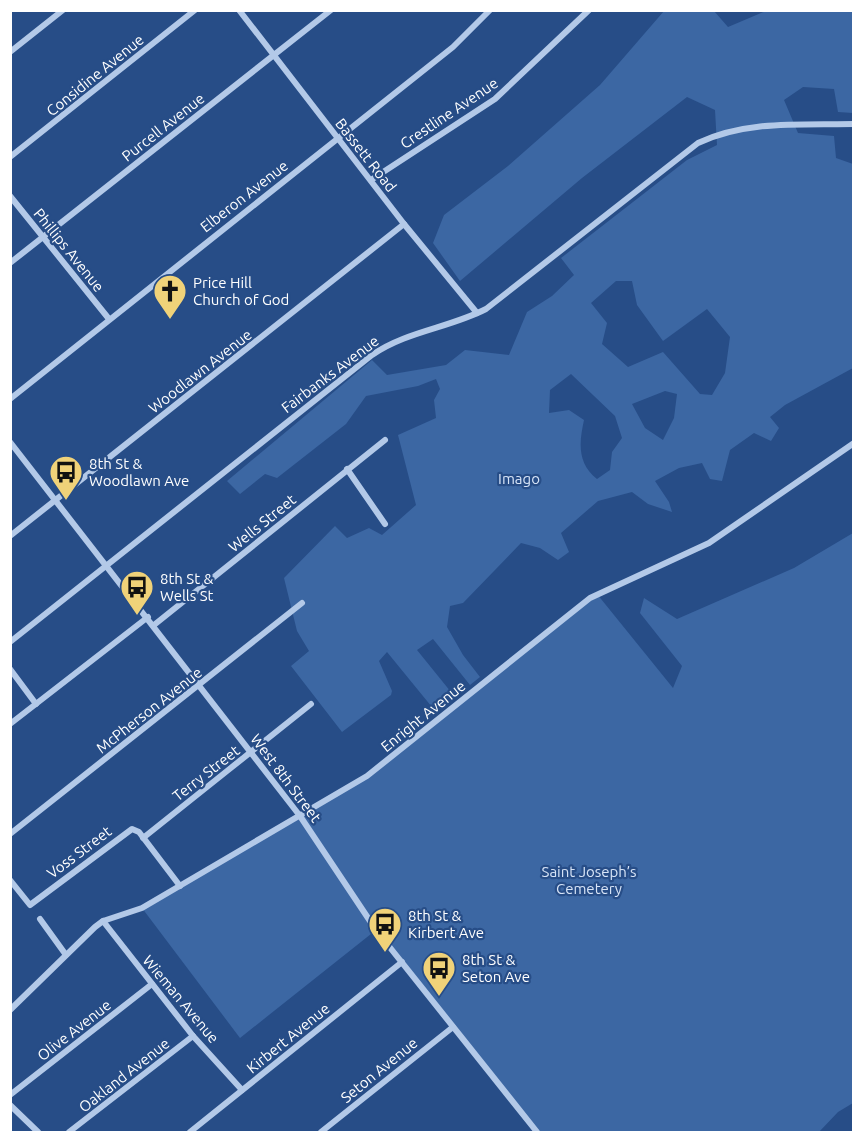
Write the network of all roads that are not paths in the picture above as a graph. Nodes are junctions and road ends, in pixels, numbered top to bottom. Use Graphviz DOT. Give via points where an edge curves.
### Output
graph roads {
  1 [pos="63,10"];
  2 [pos="195,10"];
  3 [pos="239,10"];
  4 [pos="330,10"];
  5 [pos="490,10"];
  6 [pos="589,10"];
  7 [pos="10,52"];
  8 [pos="274,55"];
  9 [pos="854,124"];
  10 [pos="336,138"];
  11 [pos="10,158"];
  12 [pos="371,180"];
  13 [pos="10,196"];
  14 [pos="404,225"];
  15 [pos="44,237"];
  16 [pos="10,263"];
  17 [pos="477,313"];
  18 [pos="109,320"];
  19 [pos="10,399"];
  20 [pos="385,440"];
  21 [pos="10,442"];
  22 [pos="854,443"];
  23 [pos="346,470"];
  24 [pos="385,524"];
  25 [pos="10,536"];
  26 [pos="302,603"];
  27 [pos="148,617"];
  28 [pos="154,625"];
  29 [pos="10,642"];
  30 [pos="10,669"];
  31 [pos="200,685"];
  32 [pos="36,704"];
  33 [pos="311,704"];
  34 [pos="10,724"];
  35 [pos="252,753"];
  36 [pos="300,816"];
  37 [pos="10,834"];
  38 [pos="143,838"];
  39 [pos="10,880"];
  40 [pos="180,886"];
  41 [pos="40,919"];
  42 [pos="103,921"];
  43 [pos="66,955"];
  44 [pos="402,962"];
  45 [pos="152,984"];
  46 [pos="10,1010"];
  47 [pos="453,1027"];
  48 [pos="193,1036"];
  49 [pos="242,1090"];
  50 [pos="10,1095"];
  51 [pos="10,1104"];
  52 [pos="38,1132"];
  53 [pos="69,1132"];
  54 [pos="190,1132"];
  55 [pos="321,1132"];
  56 [pos="537,1132"];
  1 -- 7 [label="street"];
  2 -- 11 [label="street, Considine Avenue"];
  3 -- 8 [label="street, Bassett Road"];
  4 -- 8 [label="street, Purcell Avenue"];
  5 -- 10 [label="street, Elberon Avenue" via="453,47"];
  6 -- 12 [label="street, Crestline Avenue" via="495,99"];
  8 -- 10 [label="street, Bassett Road"];
  8 -- 15 [label="street, Purcell Avenue"];
  9 -- 17 [label="street, Fairbanks Avenue" via="747,128 698,143"];
  10 -- 12 [label="street, Bassett Road"];
  10 -- 18 [label="street, Elberon Avenue"];
  12 -- 14 [label="street, Bassett Road"];
  13 -- 15 [label="street, Phillips Avenue"];
  14 -- 17 [label="street, Bassett Road"];
  14 -- 25 [label="street, Woodlawn Avenue"];
  15 -- 16 [label="street, Purcell Avenue"];
  15 -- 18 [label="street, Phillips Avenue"];
  17 -- 29 [label="street, Fairbanks Avenue" via="407,335 372,355"];
  18 -- 19 [label="street, Elberon Avenue"];
  20 -- 23 [label="street, Wells Street"];
  21 -- 27 [label="street, West 8th Street"];
  22 -- 36 [label="street, Enright Avenue" via="709,543 590,598 367,776"];
  23 -- 24 [label="street"];
  23 -- 28 [label="street, Wells Street"];
  26 -- 31 [label="street, McPherson Avenue"];
  27 -- 28 [label="street, West 8th Street"];
  27 -- 32 [label="street"];
  28 -- 31 [label="street, West 8th Street"];
  30 -- 32 [label="street"];
  31 -- 35 [label="street, West 8th Street"];
  31 -- 37 [label="street, McPherson Avenue"];
  32 -- 34 [label="street"];
  33 -- 35 [label="street, Terry Street"];
  35 -- 36 [label="street, West 8th Street"];
  35 -- 38 [label="street, Terry Street"];
  36 -- 40 [label="street, Enright Avenue"];
  36 -- 44 [label="street, West 8th Street"];
  38 -- 39 [label="street, Voss Street" via="135,830 126,831 30,905"];
  38 -- 40 [label="street"];
  40 -- 42 [label="street, Enright Avenue" via="142,908"];
  41 -- 43 [label="street"];
  42 -- 43 [label="street, Enright Avenue"];
  42 -- 45 [label="street, Wieman Avenue"];
  43 -- 46 [label="street, Enright Avenue"];
  44 -- 47 [label="street, West 8th Street"];
  44 -- 49 [label="street, Kirbert Avenue"];
  45 -- 48 [label="street, Wieman Avenue"];
  45 -- 50 [label="street, Olive Avenue"];
  47 -- 55 [label="street, Seton Avenue"];
  47 -- 56 [label="street, West 8th Street"];
  48 -- 49 [label="street, Wieman Avenue"];
  48 -- 53 [label="street, Oakland Avenue"];
  49 -- 54 [label="street, Kirbert Avenue"];
  51 -- 52 [label="street"];
}
